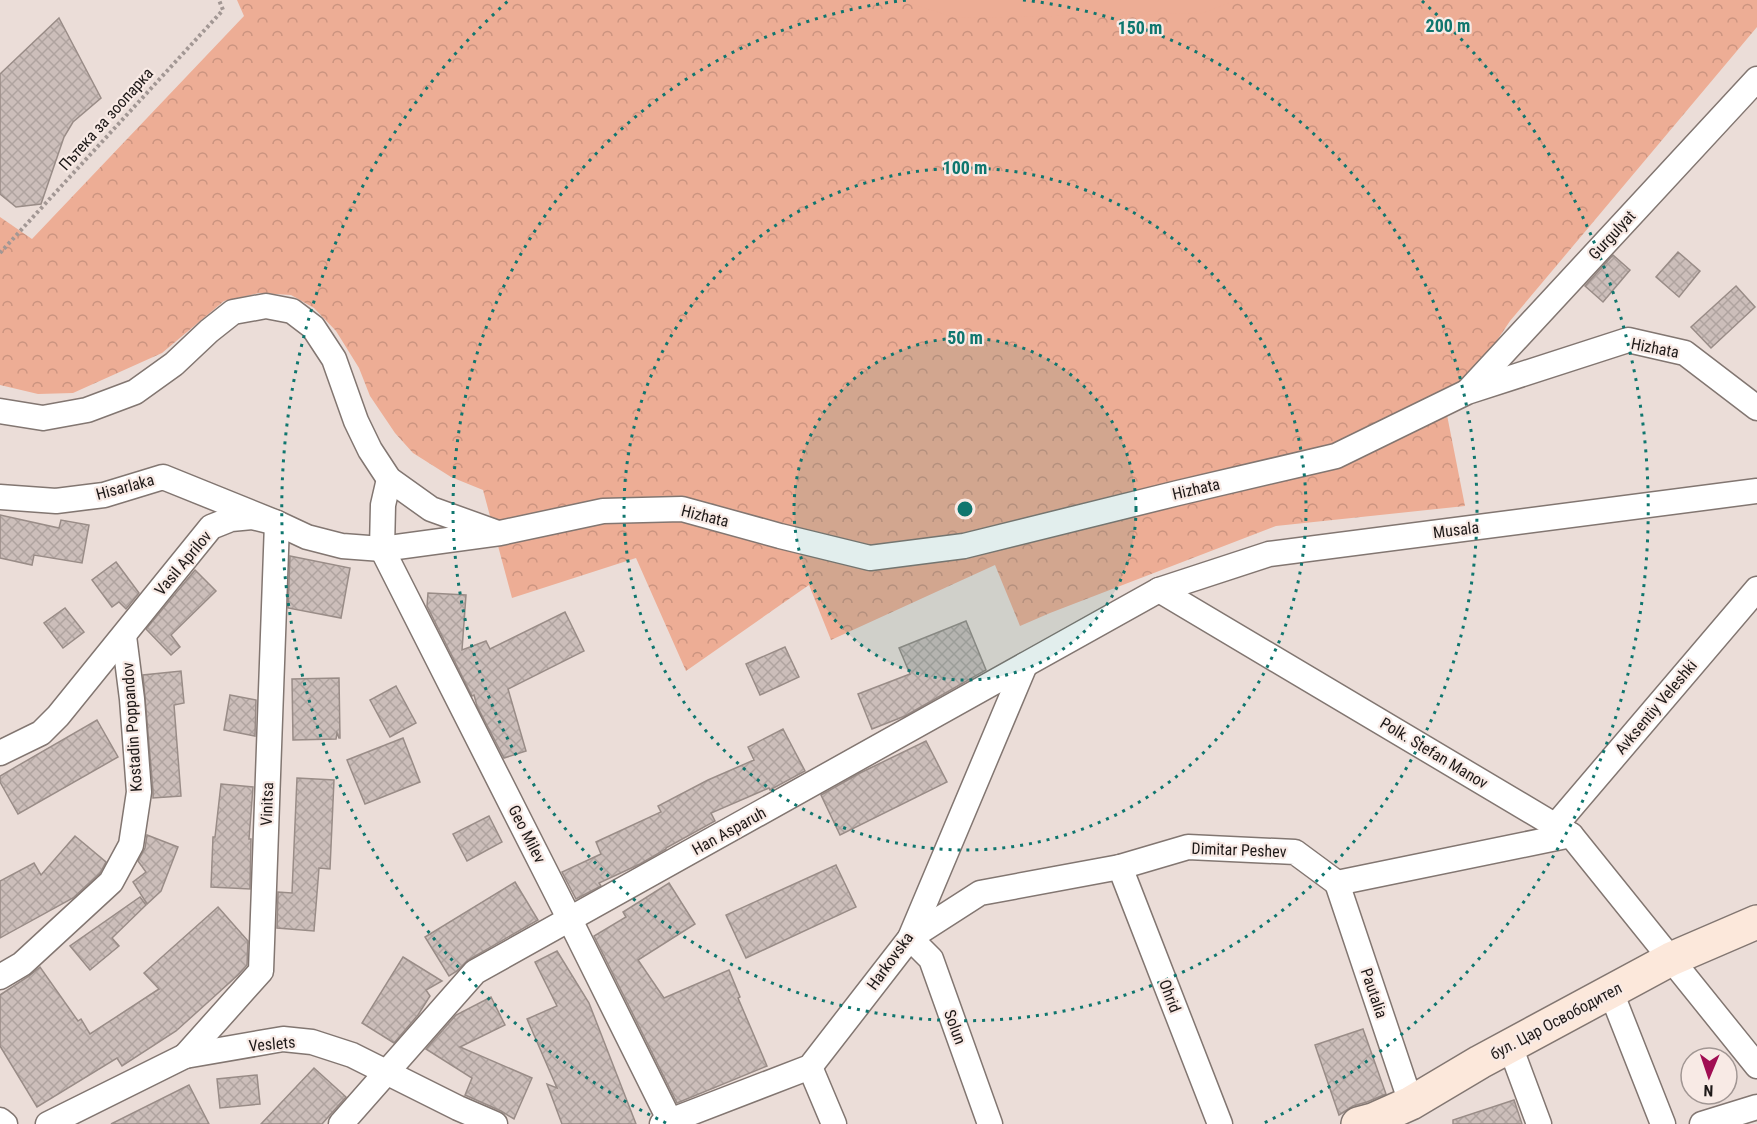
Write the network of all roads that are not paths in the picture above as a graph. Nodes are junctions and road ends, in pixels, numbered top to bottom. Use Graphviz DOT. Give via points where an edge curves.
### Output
graph roads {
  1 [pos="1757,79"];
  2 [pos="1467,392"];
  3 [pos="1757,408"];
  4 [pos="0,411"];
  5 [pos="389,479"];
  6 [pos="1757,491"];
  7 [pos="0,497"];
  8 [pos="603,511"];
  9 [pos="277,524"];
  10 [pos="500,534"];
  11 [pos="382,549"];
  12 [pos="1757,589"];
  13 [pos="1159,590"];
  14 [pos="124,636"];
  15 [pos="1025,665"];
  16 [pos="0,753"];
  17 [pos="1563,830"];
  18 [pos="1120,867"];
  19 [pos="1336,883"];
  20 [pos="570,920"];
  21 [pos="1757,922"];
  22 [pos="910,938"];
  23 [pos="1671,959"];
  24 [pos="0,976"];
  25 [pos="1611,992"];
  26 [pos="1510,1046"];
  27 [pos="185,1056"];
  28 [pos="1757,1066"];
  29 [pos="810,1067"];
  30 [pos="387,1072"];
  31 [pos="1411,1103"];
  32 [pos="1757,1107"];
  33 [pos="0,1120"];
  34 [pos="666,1122"];
  35 [pos="5,1124"];
  36 [pos="48,1124"];
  37 [pos="341,1124"];
  38 [pos="495,1124"];
  39 [pos="834,1124"];
  40 [pos="990,1124"];
  41 [pos="1220,1124"];
  42 [pos="1358,1124"];
  43 [pos="1539,1124"];
  44 [pos="1663,1124"];
  45 [pos="1702,1124"];
  1 -- 2 [label="street, Gurgulyat"];
  2 -- 3 [label="street, Hizhata" via="1628,340 1685,353"];
  2 -- 8 [label="street, Hizhata" via="1336,456 964,546 870,558 682,509"];
  4 -- 5 [label="street" via="43,418 87,410 135,392 233,312 266,306 292,311 313,327 334,359 356,422"];
  5 -- 10 [label="street" via="431,509"];
  5 -- 11 [label="street" via="383,505"];
  6 -- 13 [label="street, Musala" via="1269,554"];
  7 -- 9 [label="street, Hisarlaka" via="56,501 104,495 163,477"];
  8 -- 10 [label="street, Vasil Aprilov"];
  9 -- 11 [label="street, Vasil Aprilov" via="333,544"];
  9 -- 14 [label="street, Vasil Aprilov" via="252,517 231,519 211,527"];
  9 -- 27 [label="street, Vinitsa" via="261,971"];
  10 -- 11 [label="street, Vasil Aprilov"];
  11 -- 20 [label="street, Geo Milev"];
  12 -- 17 [label="street, Avksentiy Veleshki"];
  13 -- 15 [label="street, Han Asparuh"];
  13 -- 17 [label="street, Polk. Stefan Manov"];
  14 -- 16 [label="street, Vasil Aprilov" via="41,733"];
  14 -- 24 [label="street, Kostadin Poppandov" via="139,792 131,845 111,882 22,964"];
  15 -- 20 [label="street, Han Asparuh"];
  15 -- 22 [label="street, Harkovska"];
  17 -- 19 [label="street"];
  17 -- 23 [label="street, Polk. Stefan Manov"];
  18 -- 19 [label="street, Dimitar Peshev" via="1188,847 1295,852"];
  18 -- 22 [label="street, Dimitar Peshev" via="980,893"];
  18 -- 41 [label="street, Ohrid"];
  19 -- 31 [label="street, Pautalia"];
  20 -- 30 [label="street, Han Asparuh" via="475,972"];
  20 -- 34 [label="street, Geo Milev"];
  21 -- 23 [label="main road, бул. Цар Освободител"];
  22 -- 29 [label="street, Harkovska"];
  22 -- 40 [label="street, Solun" via="931,959"];
  23 -- 25 [label="main road, бул. Цар Освободител"];
  23 -- 28 [label="street, Polk. Stefan Manov"];
  25 -- 26 [label="main road, бул. Цар Освободител"];
  25 -- 44 [label="street"];
  26 -- 31 [label="main road, бул. Цар Освободител"];
  26 -- 43 [label="street"];
  27 -- 30 [label="street, Veslets" via="283,1039 312,1042"];
  27 -- 36 [label="street, Veslets"];
  29 -- 34 [label="street"];
  29 -- 39 [label="street"];
  30 -- 37 [label="street, Han Asparuh"];
  30 -- 38 [label="street, Veslets"];
  31 -- 42 [label="main road, бул. Цар Освободител"];
  32 -- 45 [label="street"];
  33 -- 35 [label="street"];
}
